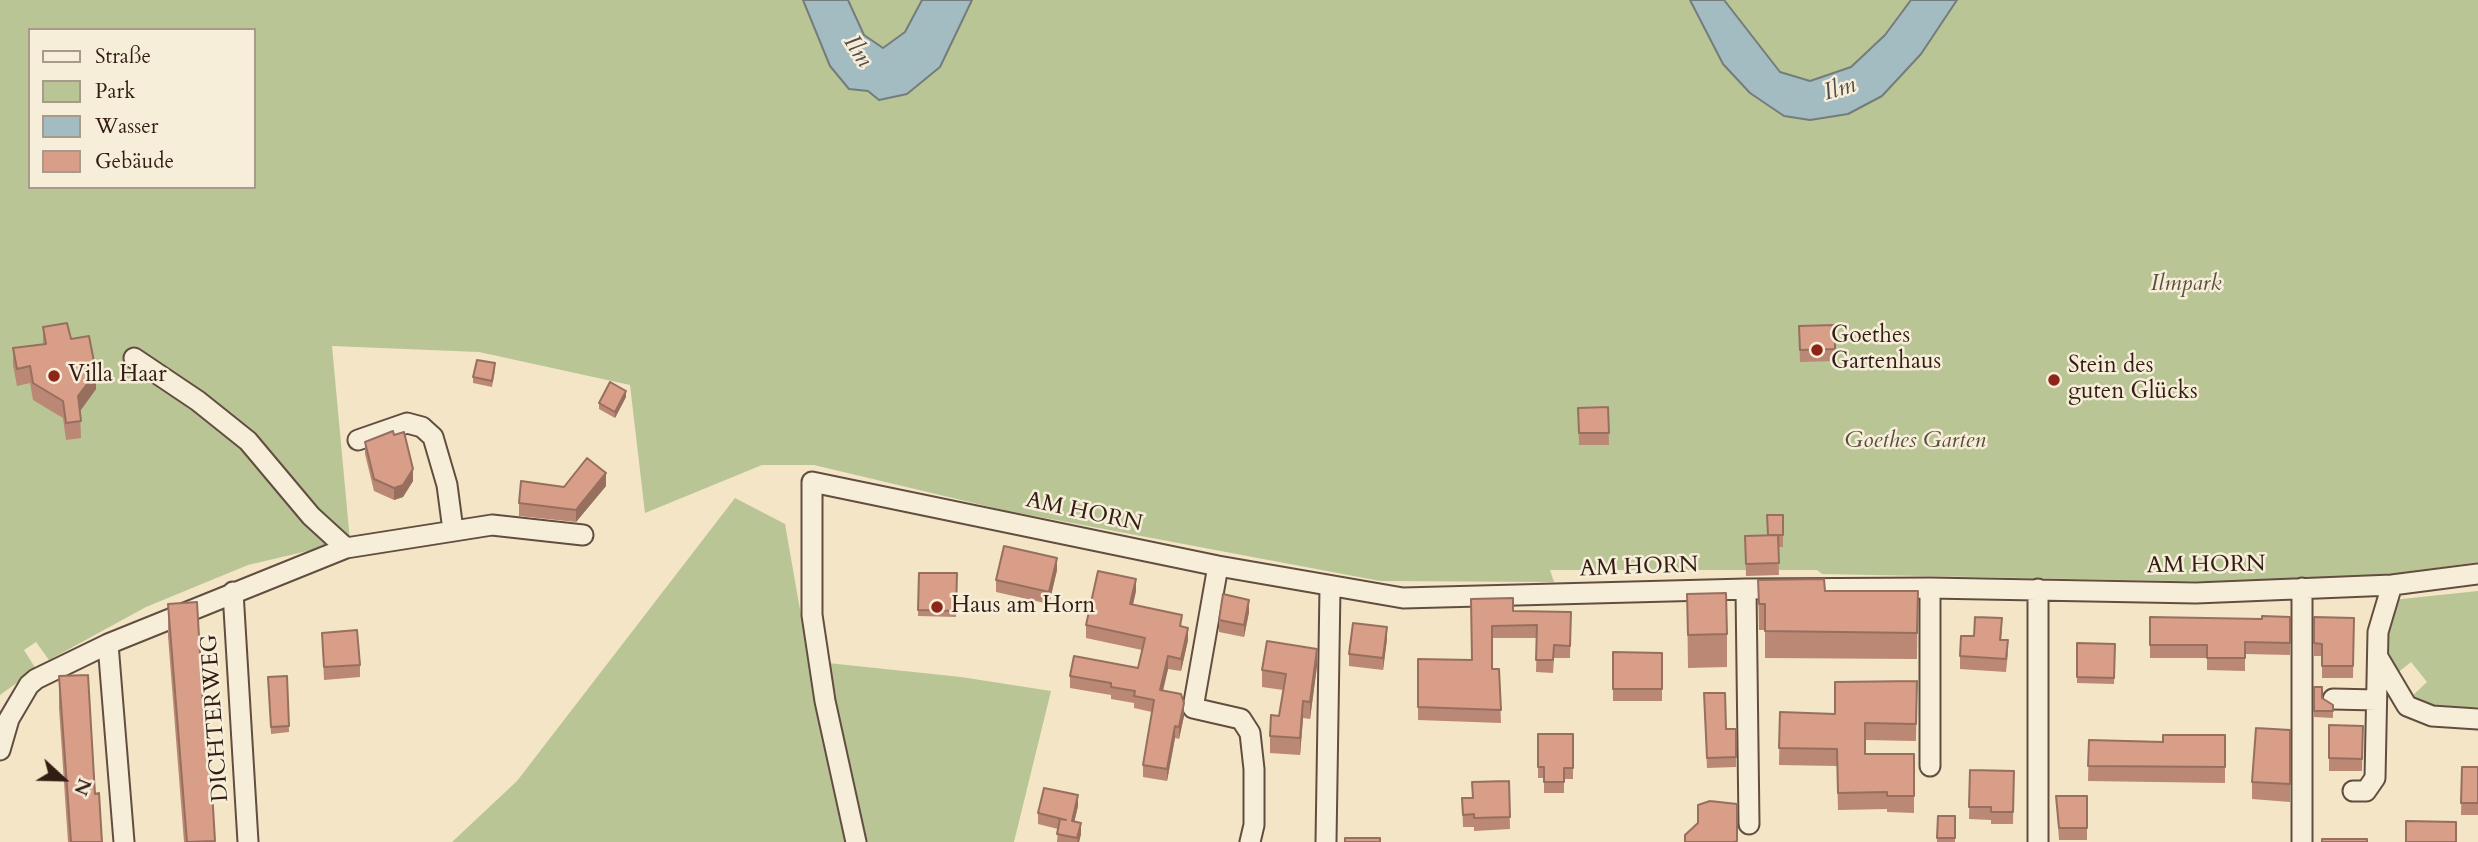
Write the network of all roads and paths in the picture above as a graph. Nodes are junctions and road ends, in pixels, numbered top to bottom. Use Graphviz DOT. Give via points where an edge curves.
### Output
graph roads {
  1 [pos="134,358"];
  2 [pos="358,440"];
  3 [pos="453,530"];
  4 [pos="583,536"];
  5 [pos="346,548"];
  6 [pos="1218,566"];
  7 [pos="2478,574"];
  8 [pos="2392,585"];
  9 [pos="1330,587"];
  10 [pos="1930,588"];
  11 [pos="1746,589"];
  12 [pos="2038,589"];
  13 [pos="2302,589"];
  14 [pos="233,592"];
  15 [pos="107,644"];
  16 [pos="2377,656"];
  17 [pos="2333,699"];
  18 [pos="2376,700"];
  19 [pos="2478,719"];
  20 [pos="0,750"];
  21 [pos="1930,766"];
  22 [pos="2353,791"];
  23 [pos="1749,824"];
  24 [pos="124,842"];
  25 [pos="248,842"];
  26 [pos="856,842"];
  27 [pos="1250,842"];
  28 [pos="1326,842"];
  29 [pos="2038,842"];
  30 [pos="2302,842"];
  1 -- 5 [label="street" via="248,441"];
  2 -- 3 [label="street" via="407,423 422,427 433,437 447,485"];
  3 -- 4 [label="street, DICHTERWEG" via="492,525"];
  3 -- 5 [label="street, DICHTERWEG"];
  5 -- 14 [label="street, DICHTERWEG"];
  6 -- 9 [label="street, AM HORN"];
  6 -- 26 [label="street, AM HORN" via="812,482 812,615 825,701"];
  6 -- 27 [label="street" via="1193,708 1241,719 1250,733 1254,791"];
  7 -- 8 [label="street, AM HORN"];
  8 -- 13 [label="street, AM HORN"];
  8 -- 16 [label="street" via="2378,632"];
  9 -- 11 [label="street, AM HORN" via="1403,598"];
  9 -- 28 [label="street"];
  10 -- 11 [label="street, AM HORN"];
  10 -- 12 [label="street, AM HORN"];
  10 -- 21 [label="street"];
  11 -- 23 [label="street"];
  12 -- 13 [label="street, AM HORN" via="2196,593"];
  12 -- 29 [label="street"];
  13 -- 30 [label="street"];
  14 -- 15 [label="street, DICHTERWEG"];
  14 -- 25 [label="street, DICHTERWEG"];
  15 -- 20 [label="street, DICHTERWEG" via="29,685 9,719"];
  15 -- 24 [label="street"];
  16 -- 18 [label="street"];
  16 -- 19 [label="street" via="2407,706 2432,716"];
  17 -- 18 [label="street"];
  18 -- 22 [label="street" via="2375,778 2366,791"];
}
